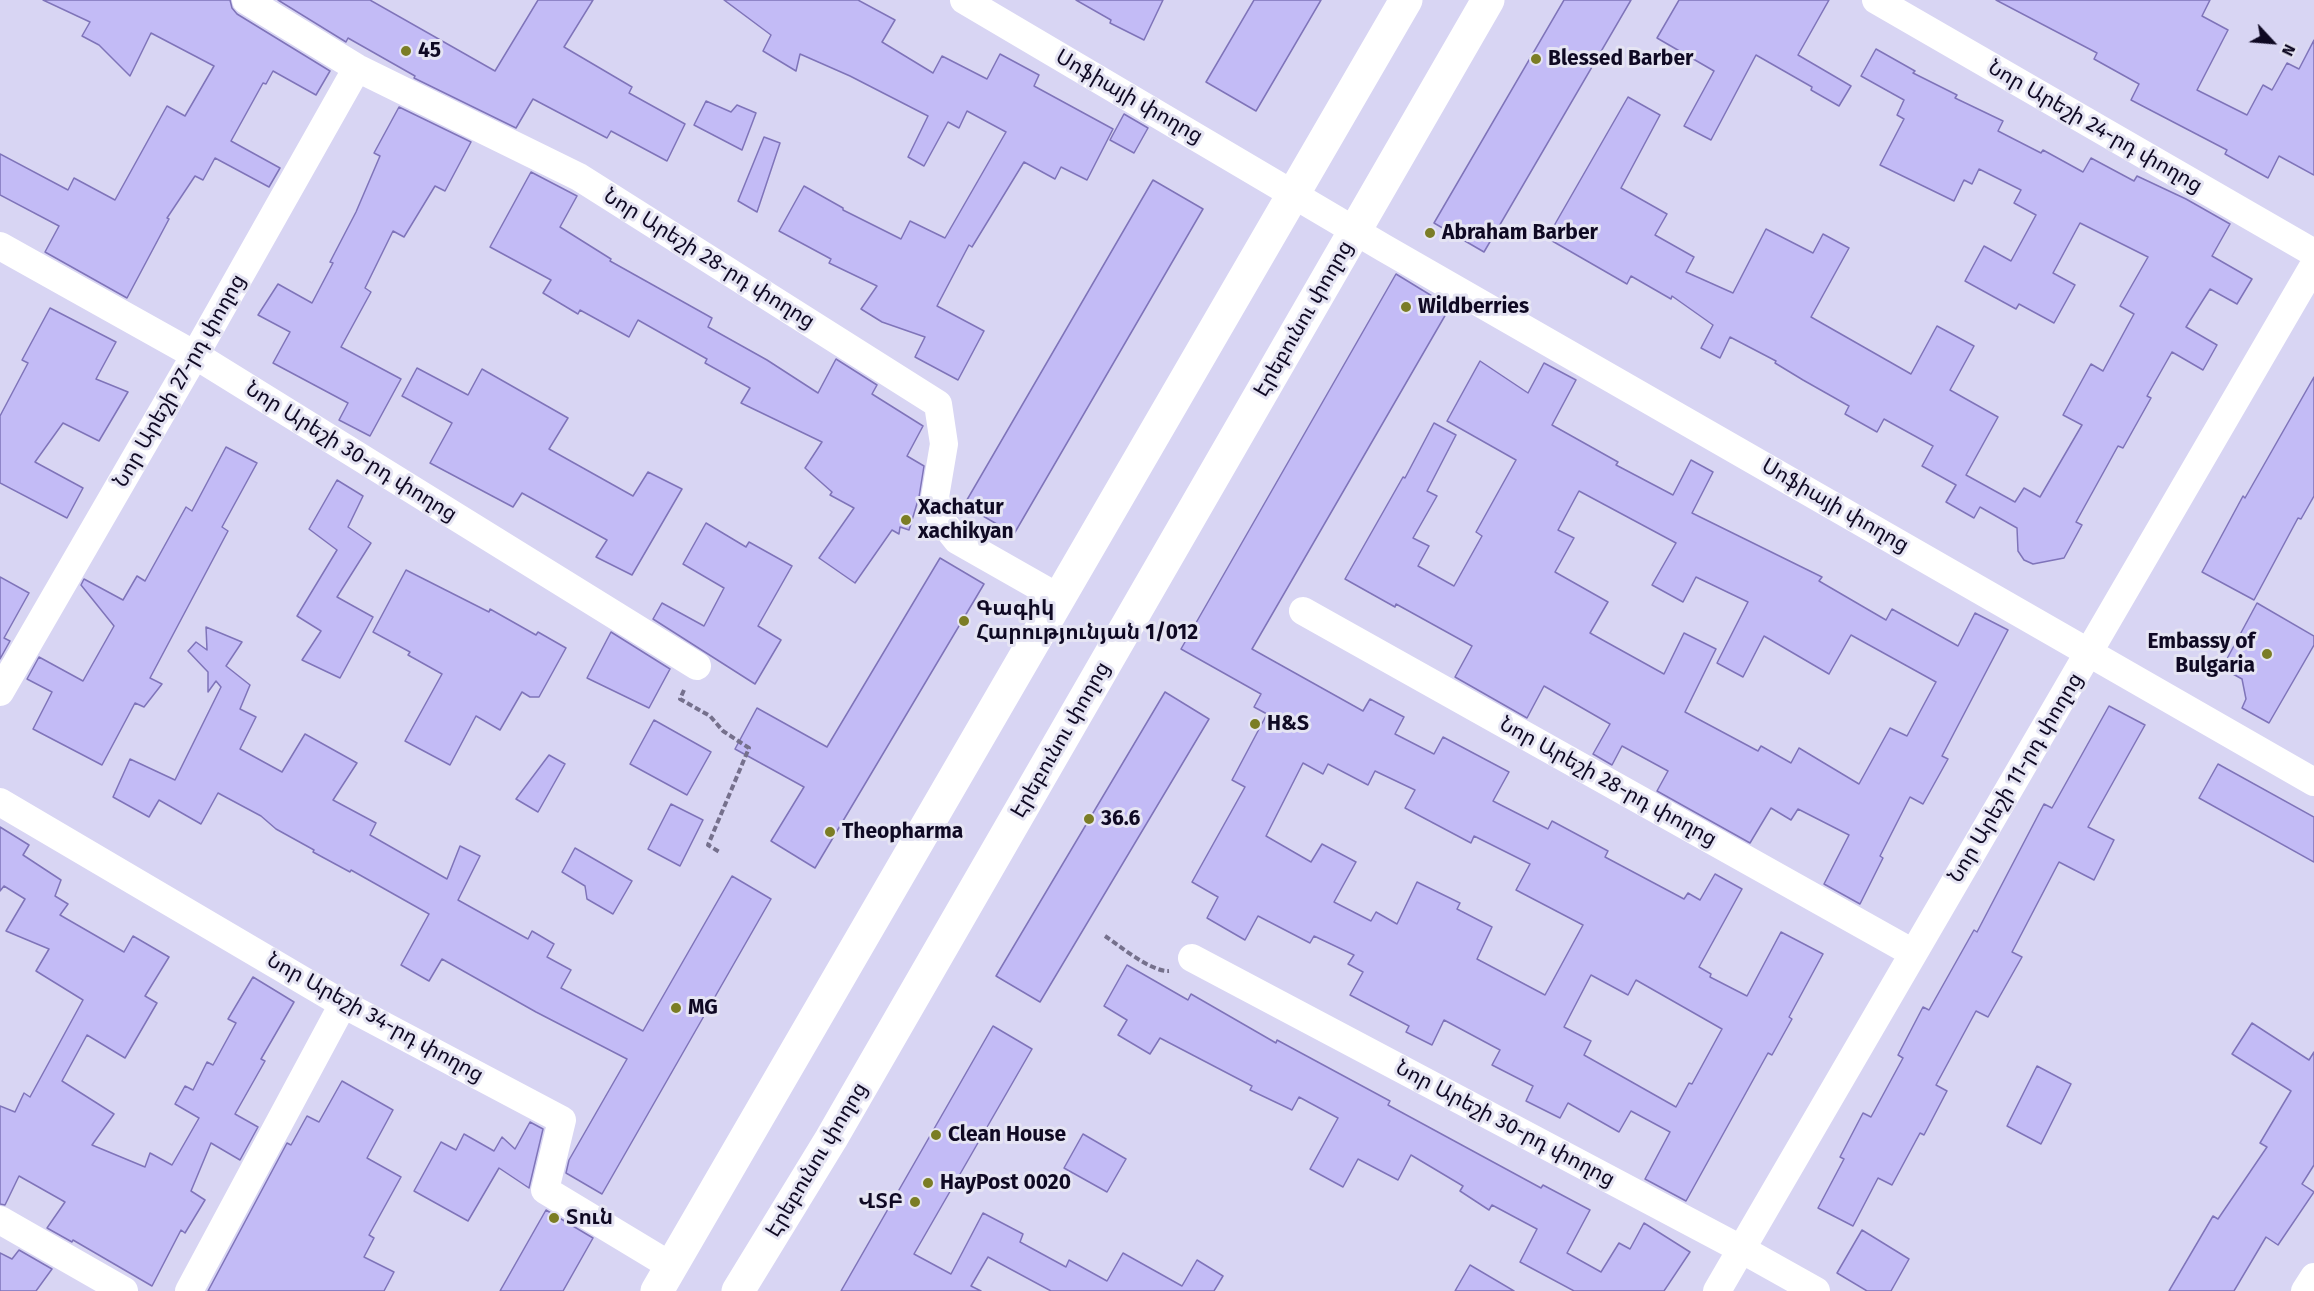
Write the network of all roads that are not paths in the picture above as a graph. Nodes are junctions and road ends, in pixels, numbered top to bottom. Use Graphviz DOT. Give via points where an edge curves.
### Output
graph roads {
  1 [pos="246,0"];
  2 [pos="964,0"];
  3 [pos="1406,0"];
  4 [pos="1488,0"];
  5 [pos="1876,0"];
  6 [pos="357,68"];
  7 [pos="1294,194"];
  8 [pos="1355,231"];
  9 [pos="0,246"];
  10 [pos="2314,253"];
  11 [pos="2314,265"];
  12 [pos="195,355"];
  13 [pos="1059,598"];
  14 [pos="1303,610"];
  15 [pos="2091,652"];
  16 [pos="697,666"];
  17 [pos="0,692"];
  18 [pos="2314,782"];
  19 [pos="0,802"];
  20 [pos="1913,953"];
  21 [pos="1192,958"];
  22 [pos="343,1004"];
  23 [pos="0,1220"];
  24 [pos="1741,1249"];
  25 [pos="2314,1277"];
  26 [pos="664,1279"];
  27 [pos="124,1291"];
  28 [pos="189,1291"];
  29 [pos="738,1291"];
  30 [pos="1717,1291"];
  31 [pos="1816,1291"];
  32 [pos="2305,1291"];
  1 -- 6 [label="street, Նոր Արեշի 28-րդ փողոց"];
  2 -- 7 [label="street, Սոֆիայի փողոց"];
  3 -- 7 [label="main road"];
  4 -- 8 [label="main road, Էրեբունու փողոց"];
  5 -- 10 [label="street, Նոր Արեշի 24-րդ փողոց"];
  6 -- 12 [label="street, Նոր Արեշի 27-րդ փողոց"];
  6 -- 13 [label="street, Նոր Արեշի 28-րդ փողոց" via="579,177 938,404 944,444 935,497 941,520 957,540"];
  7 -- 8 [label="street, Սոֆիայի փողոց"];
  7 -- 13 [label="main road"];
  8 -- 15 [label="street, Սոֆիայի փողոց"];
  8 -- 29 [label="main road, Էրեբունու փողոց" via="831,1139"];
  9 -- 12 [label="street, Նոր Արեշի 30-րդ փողոց"];
  11 -- 15 [label="street, Նոր Արեշի 11-րդ փողոց"];
  12 -- 16 [label="street, Նոր Արեշի 30-րդ փողոց"];
  12 -- 17 [label="street, Նոր Արեշի 27-րդ փողոց"];
  13 -- 26 [label="main road"];
  14 -- 20 [label="street, Նոր Արեշի 28-րդ փողոց"];
  15 -- 18 [label="street, Սոֆիայի փողոց"];
  15 -- 20 [label="street, Նոր Արեշի 11-րդ փողոց"];
  19 -- 22 [label="street, Նոր Արեշի 34-րդ փողոց"];
  20 -- 24 [label="street, Նոր Արեշի 11-րդ փողոց"];
  21 -- 24 [label="street, Նոր Արեշի 30-րդ փողոց"];
  22 -- 26 [label="street, Նոր Արեշի 34-րդ փողոց" via="562,1120 545,1190"];
  22 -- 28 [label="street"];
  23 -- 27 [label="street"];
  24 -- 30 [label="street, Նոր Արեշի 11-րդ փողոց"];
  24 -- 31 [label="street, Նոր Արեշի 30-րդ փողոց"];
  25 -- 32 [label="street"];
}
